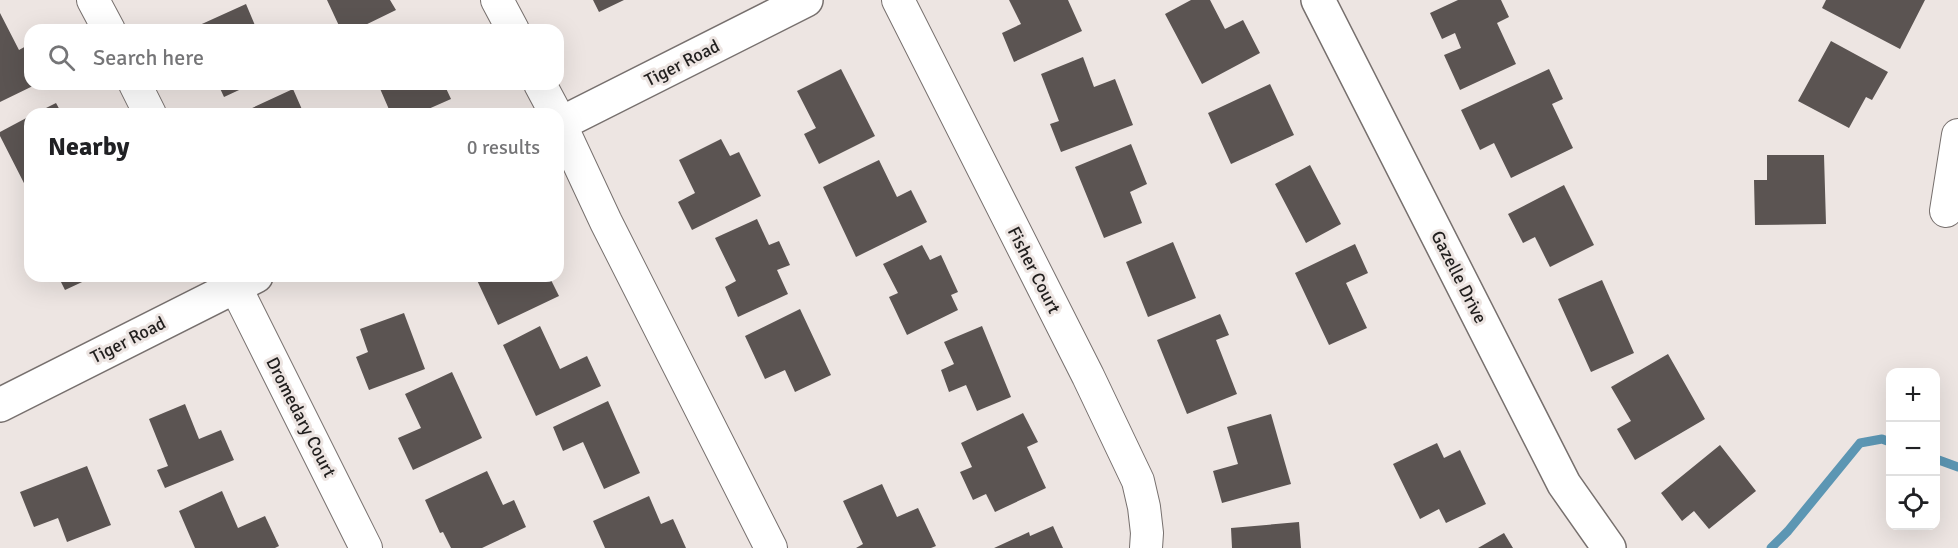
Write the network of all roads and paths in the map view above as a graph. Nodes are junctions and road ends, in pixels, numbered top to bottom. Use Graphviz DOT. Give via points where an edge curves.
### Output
graph roads {
  1 [pos="93,0"];
  2 [pos="498,0"];
  3 [pos="806,0"];
  4 [pos="898,0"];
  5 [pos="1318,0"];
  6 [pos="105,24"];
  7 [pos="510,24"];
  8 [pos="138,90"];
  9 [pos="543,90"];
  10 [pos="147,108"];
  11 [pos="552,108"];
  12 [pos="564,117"];
  13 [pos="564,133"];
  14 [pos="1958,135"];
  15 [pos="1946,211"];
  16 [pos="236,282"];
  17 [pos="241,282"];
  18 [pos="0,405"];
  19 [pos="366,548"];
  20 [pos="771,548"];
  21 [pos="1146,548"];
  22 [pos="1609,548"];
  1 -- 6 [label="street"];
  2 -- 7 [label="street"];
  3 -- 12 [label="street, Tiger Road"];
  4 -- 21 [label="street, Fisher Court" via="1138,481"];
  5 -- 22 [label="street, Gazelle Drive" via="1564,484"];
  8 -- 10 [label="street"];
  9 -- 11 [label="street"];
  13 -- 20 [label="street"];
  14 -- 15 [label="street"];
  16 -- 18 [label="street, Tiger Road"];
  17 -- 19 [label="street, Dromedary Court"];
}
